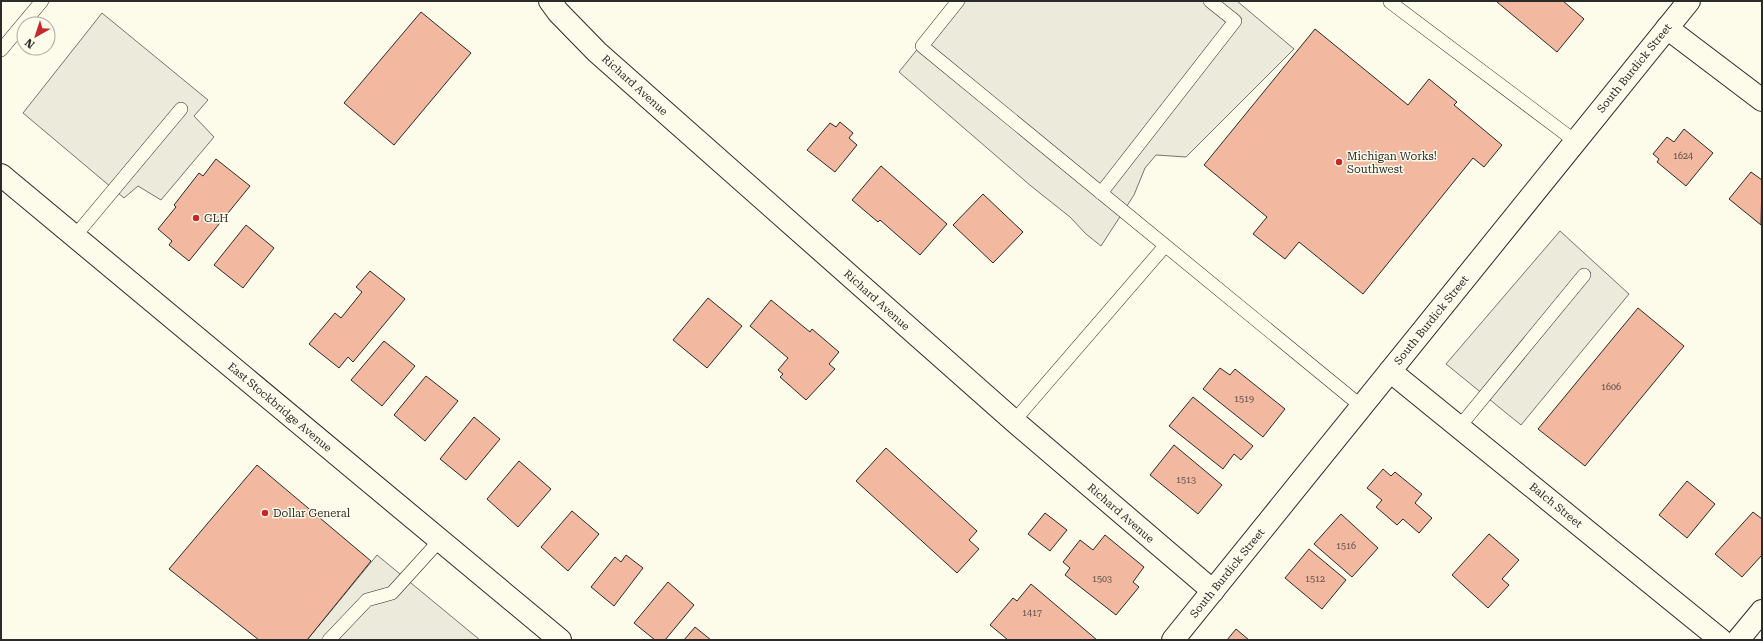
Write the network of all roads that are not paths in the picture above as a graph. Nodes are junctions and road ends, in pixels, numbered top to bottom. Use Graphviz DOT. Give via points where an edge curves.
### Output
graph roads {
  1 [pos="42,1"];
  2 [pos="550,1"];
  3 [pos="958,1"];
  4 [pos="1210,1"];
  5 [pos="1689,1"];
  6 [pos="1390,2"];
  7 [pos="1666,28"];
  8 [pos="3,43"];
  9 [pos="1759,92"];
  10 [pos="181,109"];
  11 [pos="1575,142"];
  12 [pos="1,175"];
  13 [pos="1101,193"];
  14 [pos="75,236"];
  15 [pos="1165,246"];
  16 [pos="1584,275"];
  17 [pos="1390,371"];
  18 [pos="1361,406"];
  19 [pos="1014,421"];
  20 [pos="1460,426"];
  21 [pos="440,540"];
  22 [pos="1213,591"];
  23 [pos="1762,611"];
  24 [pos="329,640"];
  25 [pos="560,640"];
  26 [pos="1173,640"];
  27 [pos="1721,640"];
  28 [pos="1738,640"];
  1 -- 8 [label="lane"];
  2 -- 19 [label="street, Richard Avenue" via="597,52"];
  3 -- 13 [label="lane" via="922,46"];
  4 -- 13 [label="lane" via="1235,21"];
  5 -- 7 [label="street, South Burdick Street"];
  6 -- 11 [label="lane"];
  7 -- 9 [label="street"];
  7 -- 11 [label="street, South Burdick Street"];
  10 -- 14 [label="lane"];
  11 -- 17 [label="street, South Burdick Street"];
  12 -- 14 [label="street, East Stockbridge Avenue"];
  13 -- 15 [label="lane"];
  14 -- 21 [label="street, East Stockbridge Avenue"];
  15 -- 18 [label="lane"];
  15 -- 19 [label="lane"];
  16 -- 20 [label="lane"];
  17 -- 18 [label="street, South Burdick Street"];
  17 -- 20 [label="street, Balch Street"];
  18 -- 22 [label="street, South Burdick Street"];
  19 -- 22 [label="street, Richard Avenue"];
  20 -- 27 [label="street, Balch Street"];
  21 -- 24 [label="lane" via="392,592 366,600"];
  21 -- 25 [label="street, East Stockbridge Avenue"];
  22 -- 26 [label="street, South Burdick Street"];
  23 -- 28 [label="street"];
}
